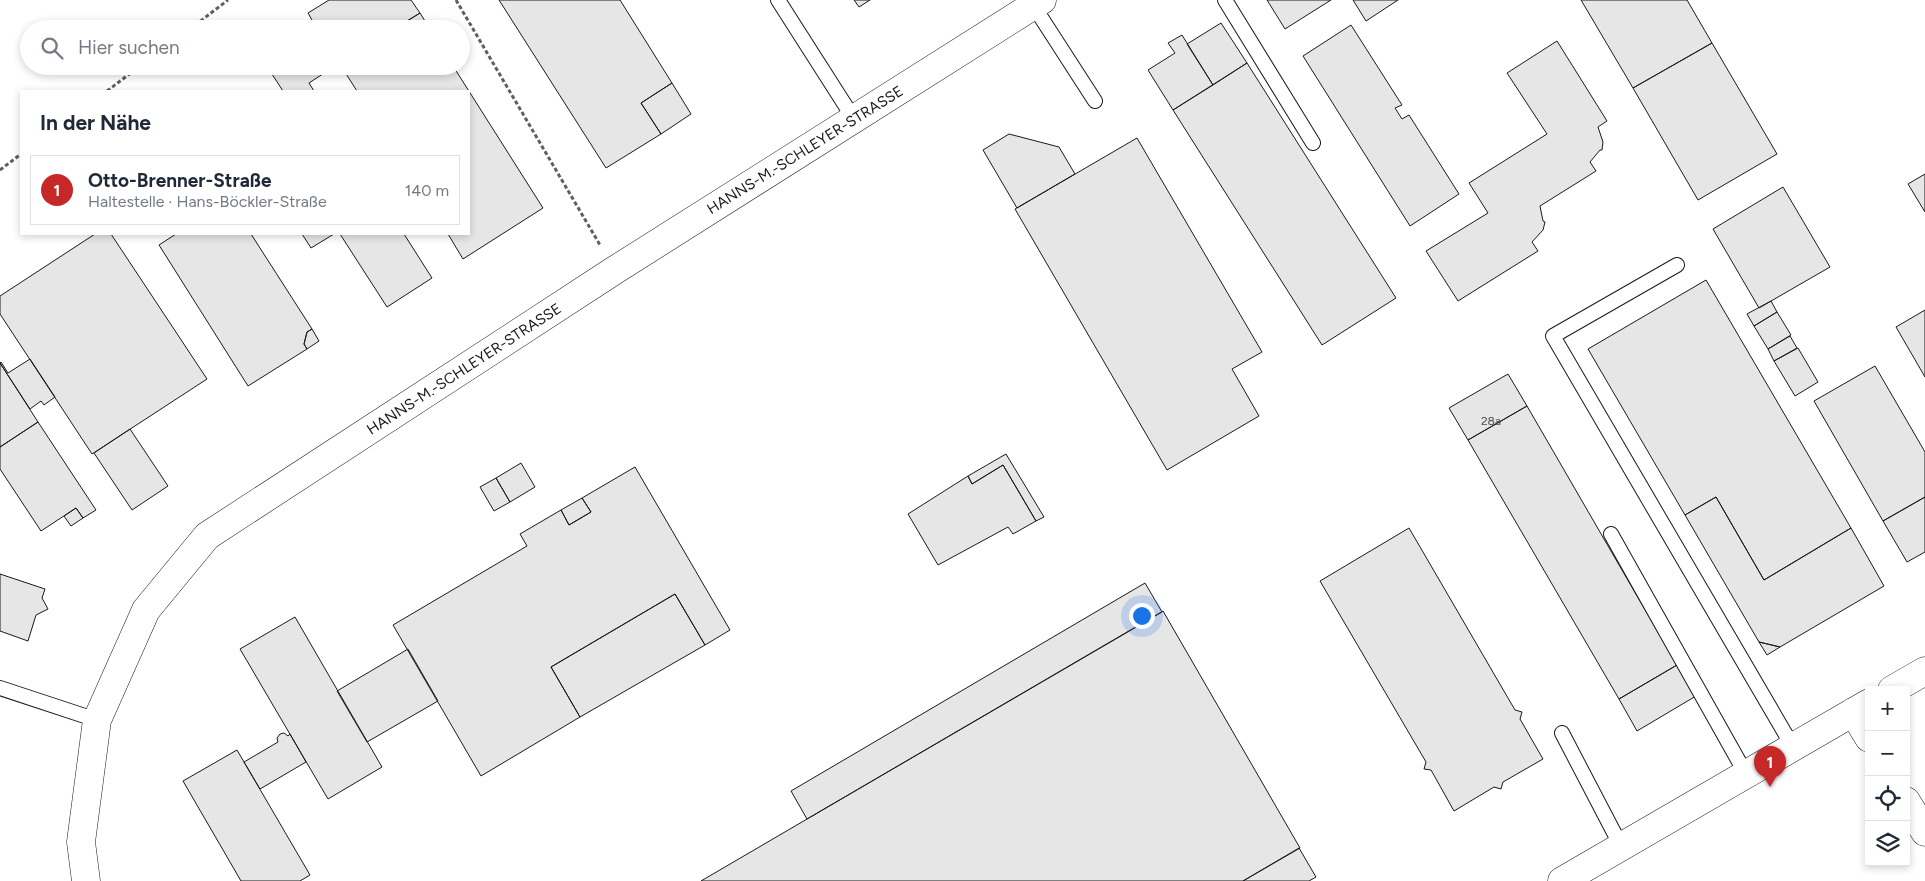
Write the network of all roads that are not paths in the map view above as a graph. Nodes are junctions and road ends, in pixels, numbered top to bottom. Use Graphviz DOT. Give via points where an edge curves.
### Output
graph roads {
  1 [pos="778,0"];
  2 [pos="1225,0"];
  3 [pos="1037,3"];
  4 [pos="1095,101"];
  5 [pos="854,119"];
  6 [pos="1313,143"];
  7 [pos="1677,265"];
  8 [pos="1611,534"];
  9 [pos="1925,671"];
  10 [pos="1899,686"];
  11 [pos="0,688"];
  12 [pos="1861,708"];
  13 [pos="97,720"];
  14 [pos="1867,731"];
  15 [pos="1562,733"];
  16 [pos="1793,747"];
  17 [pos="1746,774"];
  18 [pos="1910,808"];
  19 [pos="1925,832"];
  20 [pos="1621,846"];
  21 [pos="86,881"];
  22 [pos="1562,881"];
  1 -- 5 [label="lane"];
  2 -- 6 [label="lane"];
  3 -- 4 [label="lane"];
  3 -- 5 [label="street, HANNS-M.-SCHLEYER-STRASSE"];
  5 -- 13 [label="street, HANNS-M.-SCHLEYER-STRASSE" via="615,270 207,536 146,610"];
  7 -- 16 [label="lane" via="1553,336"];
  8 -- 17 [label="lane"];
  9 -- 10 [label="street"];
  11 -- 13 [label="lane"];
  12 -- 14 [label="street"];
  12 -- 16 [label="street"];
  13 -- 21 [label="street, HANNS-M.-SCHLEYER-STRASSE" via="81,842"];
  15 -- 20 [label="lane"];
  16 -- 17 [label="street"];
  17 -- 20 [label="street"];
  18 -- 19 [label="street"];
  20 -- 22 [label="street"];
}
